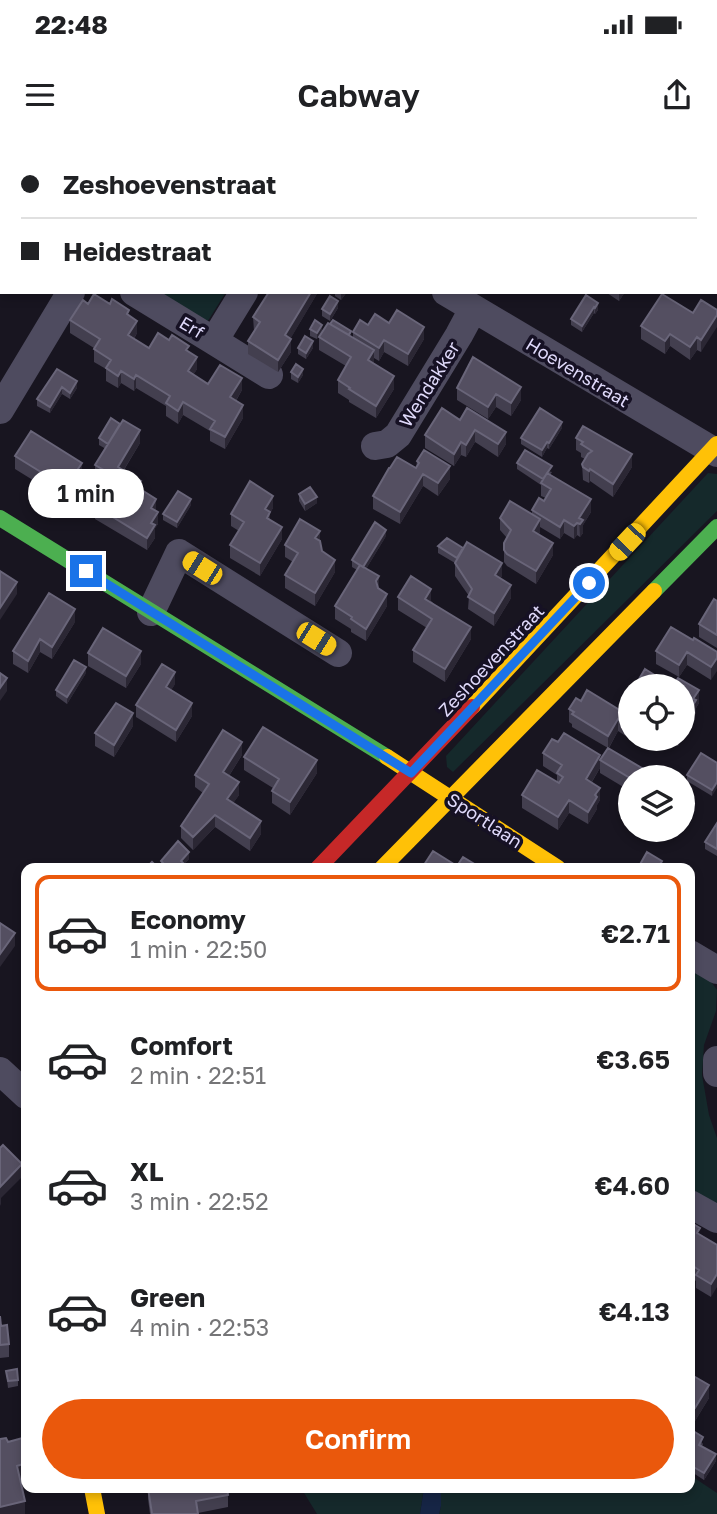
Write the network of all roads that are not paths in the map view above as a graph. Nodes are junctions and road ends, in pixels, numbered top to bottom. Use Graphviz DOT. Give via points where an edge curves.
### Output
graph roads {
  1 [pos="70,294"];
  2 [pos="137,294"];
  3 [pos="243,294"];
  4 [pos="449,294"];
  5 [pos="473,309"];
  6 [pos="214,341"];
  7 [pos="269,375"];
  8 [pos="0,410"];
  9 [pos="375,446"];
  10 [pos="715,449"];
  11 [pos="0,518"];
  12 [pos="717,527"];
  13 [pos="151,612"];
  14 [pos="338,653"];
  15 [pos="411,773"];
  16 [pos="452,798"];
  17 [pos="323,863"];
  18 [pos="387,863"];
  19 [pos="550,863"];
  20 [pos="695,957"];
  21 [pos="717,970"];
  22 [pos="717,1060"];
  23 [pos="0,1071"];
  24 [pos="717,1073"];
  25 [pos="21,1090"];
  26 [pos="695,1207"];
  27 [pos="717,1219"];
  28 [pos="93,1493"];
  29 [pos="97,1514"];
  1 -- 8 [label="street"];
  2 -- 6 [label="street, Erf"];
  3 -- 6 [label="street, Erf"];
  4 -- 5 [label="street, Hoevenstraat"];
  5 -- 9 [label="street, Wendakker" via="398,435"];
  5 -- 10 [label="street, Hoevenstraat"];
  6 -- 7 [label="street, Erf"];
  10 -- 15 [label="street, Zeshoevenstraat"];
  11 -- 13 [label="street, Sportlaan"];
  12 -- 16 [label="street"];
  13 -- 14 [label="street" via="179,553"];
  13 -- 15 [label="street, Sportlaan"];
  15 -- 16 [label="street, Sportlaan"];
  15 -- 17 [label="street, Zeshoevenstraat"];
  16 -- 18 [label="street"];
  16 -- 19 [label="street, Sportlaan"];
  20 -- 21 [label="street"];
  22 -- 24 [label="street"];
  23 -- 25 [label="street"];
  26 -- 27 [label="street"];
  28 -- 29 [label="street"];
}
